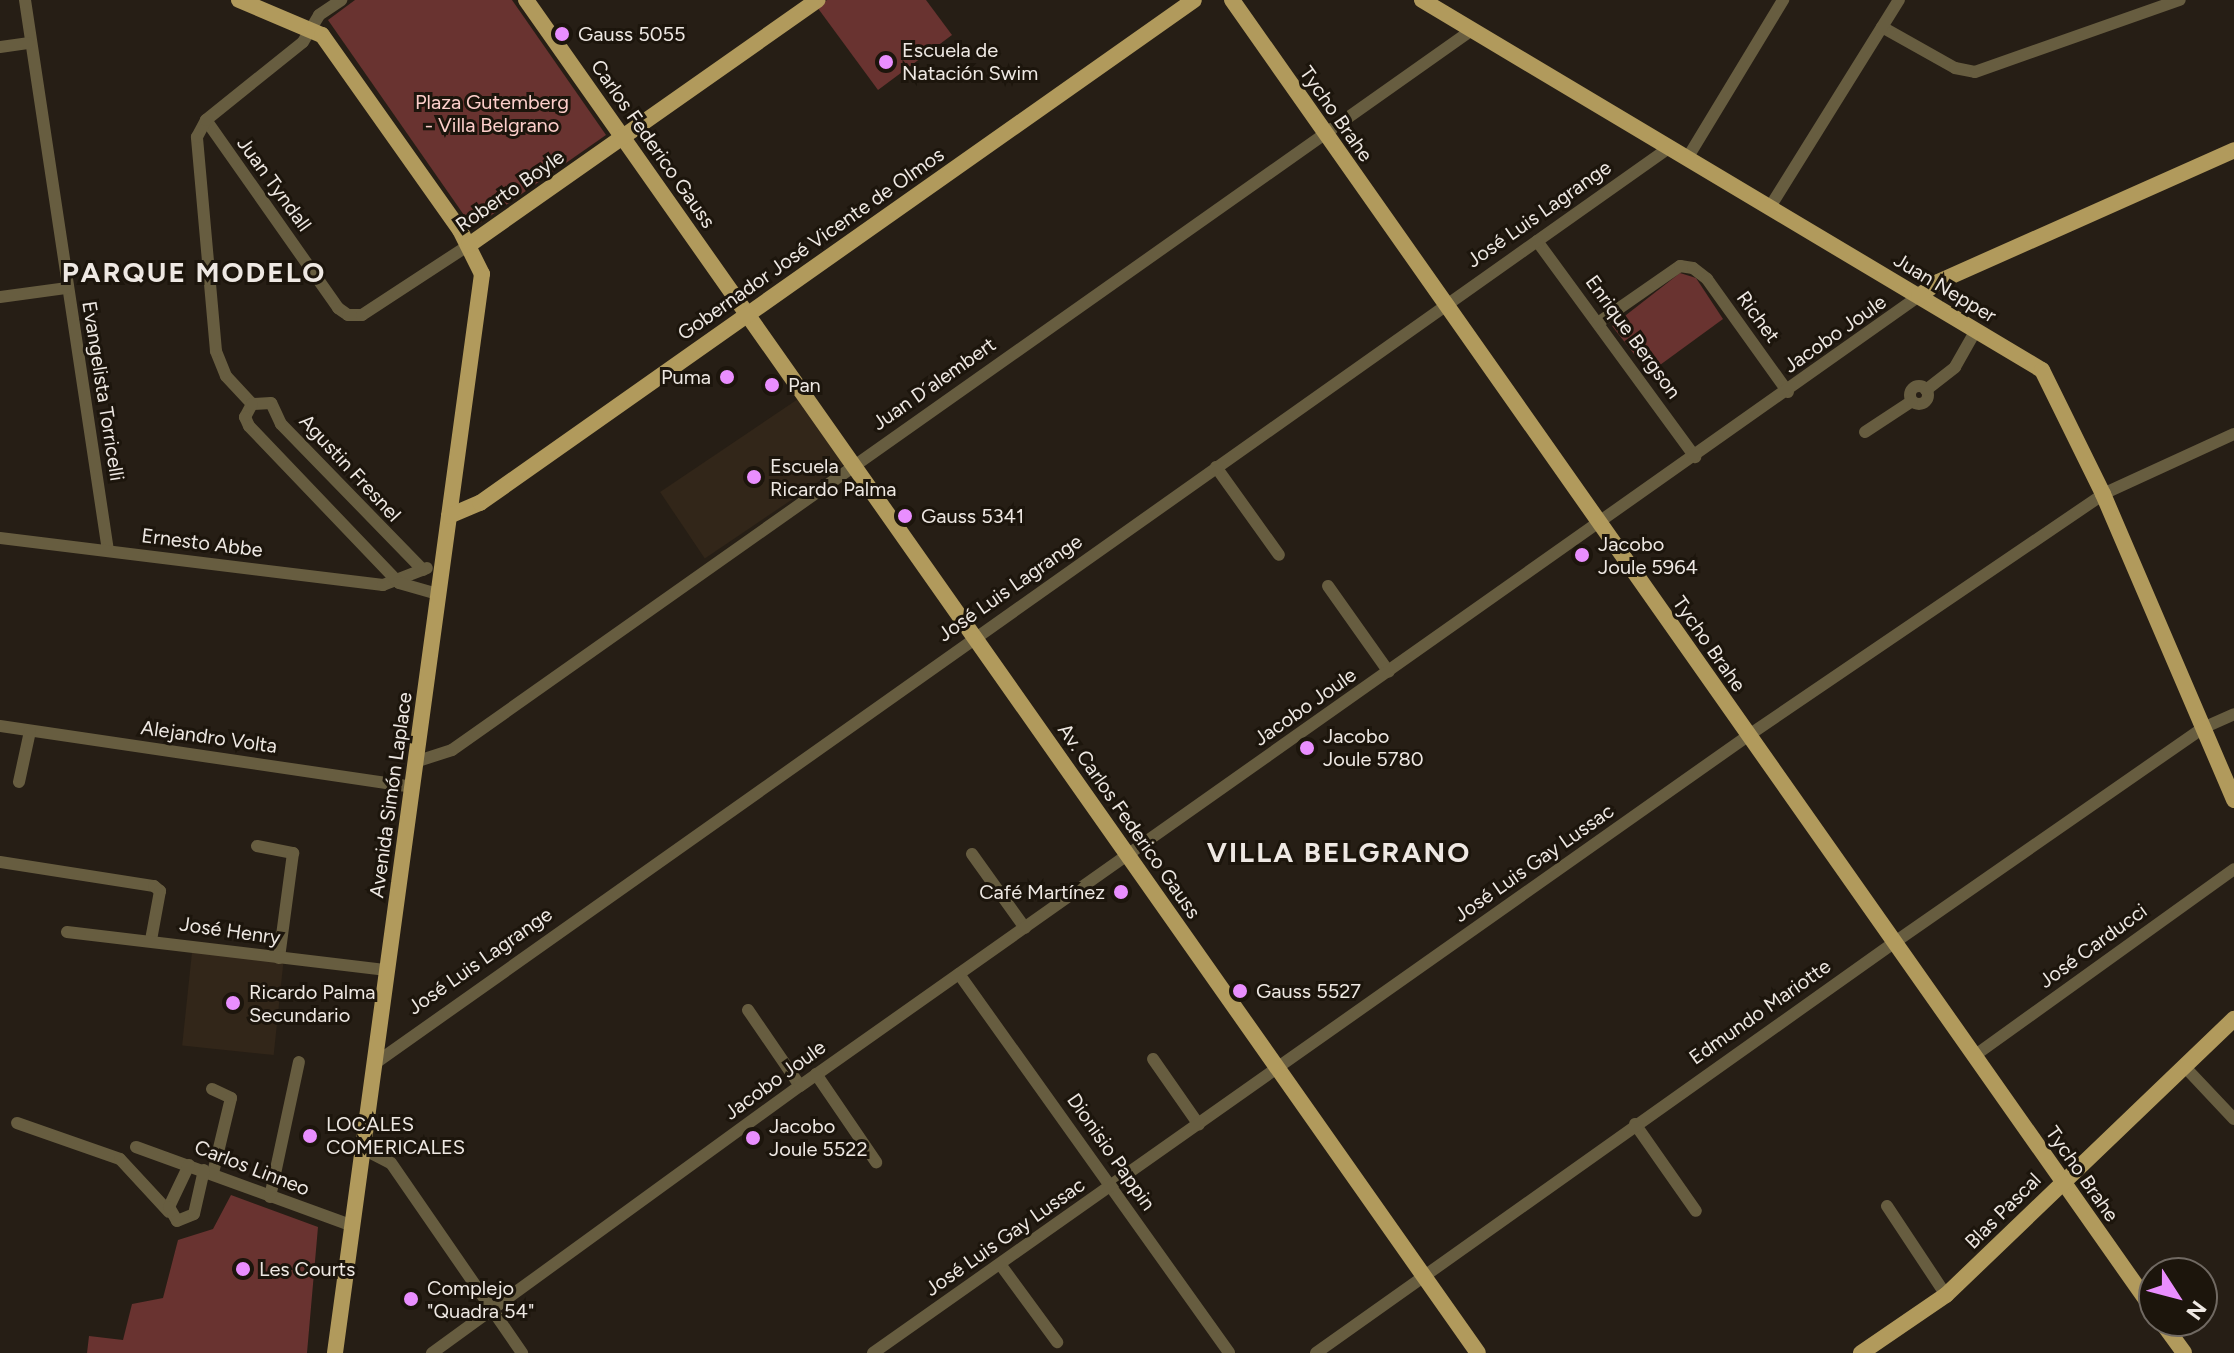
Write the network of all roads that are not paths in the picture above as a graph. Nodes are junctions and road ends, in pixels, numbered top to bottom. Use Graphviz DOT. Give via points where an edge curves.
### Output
graph roads {
  1 [pos="25,0"];
  2 [pos="239,0"];
  3 [pos="341,0"];
  4 [pos="526,0"];
  5 [pos="818,0"];
  6 [pos="1194,0"];
  7 [pos="1232,0"];
  8 [pos="1422,0"];
  9 [pos="1783,0"];
  10 [pos="1899,0"];
  11 [pos="2180,0"];
  12 [pos="311,27"];
  13 [pos="1882,27"];
  14 [pos="1472,30"];
  15 [pos="28,43"];
  16 [pos="0,47"];
  17 [pos="206,120"];
  18 [pos="1325,133"];
  19 [pos="623,135"];
  20 [pos="1670,147"];
  21 [pos="224,149"];
  22 [pos="2234,150"];
  23 [pos="198,157"];
  24 [pos="1688,157"];
  25 [pos="1770,207"];
  26 [pos="1537,241"];
  27 [pos="469,245"];
  28 [pos="67,288"];
  29 [pos="1919,296"];
  30 [pos="0,297"];
  31 [pos="1446,305"];
  32 [pos="338,308"];
  33 [pos="748,312"];
  34 [pos="1598,323"];
  35 [pos="1976,330"];
  36 [pos="1788,392"];
  37 [pos="252,404"];
  38 [pos="1865,432"];
  39 [pos="2234,434"];
  40 [pos="1695,457"];
  41 [pos="855,465"];
  42 [pos="1216,467"];
  43 [pos="2103,494"];
  44 [pos="449,516"];
  45 [pos="1600,524"];
  46 [pos="0,538"];
  47 [pos="108,551"];
  48 [pos="1279,555"];
  49 [pos="442,567"];
  50 [pos="423,570"];
  51 [pos="399,583"];
  52 [pos="1328,586"];
  53 [pos="438,594"];
  54 [pos="975,637"];
  55 [pos="1389,672"];
  56 [pos="2234,714"];
  57 [pos="0,726"];
  58 [pos="2203,728"];
  59 [pos="30,731"];
  60 [pos="1749,735"];
  61 [pos="415,762"];
  62 [pos="19,782"];
  63 [pos="412,787"];
  64 [pos="2234,800"];
  65 [pos="257,846"];
  66 [pos="972,854"];
  67 [pos="1129,855"];
  68 [pos="0,862"];
  69 [pos="2234,869"];
  70 [pos="1025,928"];
  71 [pos="67,932"];
  72 [pos="151,940"];
  73 [pos="1895,942"];
  74 [pos="279,958"];
  75 [pos="387,970"];
  76 [pos="959,974"];
  77 [pos="748,1010"];
  78 [pos="2234,1019"];
  79 [pos="1974,1056"];
  80 [pos="1153,1059"];
  81 [pos="299,1062"];
  82 [pos="374,1064"];
  83 [pos="2184,1066"];
  84 [pos="1279,1070"];
  85 [pos="816,1074"];
  86 [pos="800,1086"];
  87 [pos="212,1089"];
  88 [pos="2234,1119"];
  89 [pos="17,1123"];
  90 [pos="1635,1124"];
  91 [pos="1199,1125"];
  92 [pos="136,1147"];
  93 [pos="363,1149"];
  94 [pos="876,1162"];
  95 [pos="189,1165"];
  96 [pos="208,1171"];
  97 [pos="2063,1181"];
  98 [pos="1111,1187"];
  99 [pos="270,1197"];
  100 [pos="1887,1206"];
  101 [pos="1696,1211"];
  102 [pos="169,1212"];
  103 [pos="353,1226"];
  104 [pos="1000,1264"];
  105 [pos="1424,1277"];
  106 [pos="2138,1288"];
  107 [pos="1946,1295"];
  108 [pos="492,1311"];
  109 [pos="1057,1342"];
  110 [pos="335,1353"];
  111 [pos="432,1353"];
  112 [pos="522,1353"];
  113 [pos="873,1353"];
  114 [pos="1229,1353"];
  115 [pos="1316,1353"];
  116 [pos="1478,1353"];
  117 [pos="1861,1353"];
  1 -- 15 [label="street, Evangelista Torricelli"];
  2 -- 12 [label="main road"];
  3 -- 12 [label="street"];
  4 -- 19 [label="main road, Carlos Federico Gauss"];
  5 -- 19 [label="main road, Roberto Boyle"];
  6 -- 33 [label="main road, Gobernador José Vicente de Olmos"];
  7 -- 18 [label="main road, Tycho Brahe"];
  8 -- 14 [label="main road, Juan Nepper"];
  9 -- 24 [label="street"];
  10 -- 13 [label="street"];
  11 -- 13 [label="street" via="1975,72 1955,68"];
  12 -- 17 [label="street" via="303,42"];
  12 -- 27 [label="main road" via="335,50"];
  13 -- 25 [label="street"];
  14 -- 18 [label="street, Juan D´alembert"];
  14 -- 20 [label="main road, Juan Nepper"];
  15 -- 16 [label="street"];
  15 -- 28 [label="street, Evangelista Torricelli"];
  17 -- 21 [label="street, Juan Tyndall"];
  17 -- 23 [label="street, Agustin Fresnel" via="197,137"];
  18 -- 31 [label="main road, Tycho Brahe"];
  18 -- 41 [label="street, Juan D´alembert"];
  19 -- 27 [label="main road, Roberto Boyle"];
  19 -- 33 [label="main road, Carlos Federico Gauss"];
  20 -- 24 [label="main road, Juan Nepper"];
  20 -- 26 [label="street, José Luis Lagrange"];
  21 -- 23 [label="street" via="207,144"];
  21 -- 32 [label="street, Juan Tyndall"];
  22 -- 29 [label="main road, Jacobo Joule" via="1938,282"];
  23 -- 37 [label="street, Agustin Fresnel" via="216,351 226,376"];
  24 -- 25 [label="main road, Juan Nepper"];
  25 -- 29 [label="main road, Juan Nepper"];
  26 -- 31 [label="street, José Luis Lagrange"];
  26 -- 34 [label="street, Enrique Bergson"];
  27 -- 32 [label="street, Roberto Boyle" via="362,315"];
  27 -- 44 [label="main road, Avenida Simón Laplace" via="482,280"];
  28 -- 30 [label="street"];
  28 -- 47 [label="street, Evangelista Torricelli"];
  29 -- 35 [label="main road, Juan Nepper"];
  29 -- 36 [label="street, Jacobo Joule"];
  31 -- 42 [label="street, José Luis Lagrange"];
  31 -- 45 [label="main road, Tycho Brahe"];
  33 -- 41 [label="main road, Av. Carlos Federico Gauss"];
  33 -- 44 [label="main road, Gobernador José Vicente de Olmos" via="480,503"];
  34 -- 36 [label="street, Richet" via="1680,266 1693,268 1707,279"];
  34 -- 40 [label="street, Enrique Bergson"];
  35 -- 38 [label="street" via="1955,367 1926,390 1916,387 1912,401"];
  35 -- 43 [label="main road, Juan Nepper" via="2032,362 2049,379"];
  36 -- 40 [label="street, Jacobo Joule"];
  37 -- 50 [label="street, Agustin Fresnel" via="271,403 281,424"];
  37 -- 51 [label="street, Agustin Fresnel" via="245,417 249,426"];
  39 -- 43 [label="street, José Luis Gay Lussac"];
  40 -- 45 [label="street, Jacobo Joule"];
  41 -- 54 [label="main road, Av. Carlos Federico Gauss"];
  41 -- 61 [label="street, Juan D´alembert" via="452,750"];
  42 -- 48 [label="street"];
  42 -- 54 [label="street, José Luis Lagrange"];
  43 -- 58 [label="main road, Juan Nepper"];
  43 -- 60 [label="street, José Luis Gay Lussac"];
  44 -- 49 [label="main road, Avenida Simón Laplace"];
  45 -- 55 [label="street, Jacobo Joule"];
  45 -- 60 [label="main road, Tycho Brahe"];
  46 -- 47 [label="street, Ernesto Abbe"];
  47 -- 51 [label="street, Ernesto Abbe"];
  49 -- 50 [label="street"];
  49 -- 53 [label="main road, Avenida Simón Laplace"];
  50 -- 51 [label="street"];
  51 -- 53 [label="street, Ernesto Abbe"];
  52 -- 55 [label="street"];
  53 -- 61 [label="main road, Avenida Simón Laplace"];
  54 -- 67 [label="main road, Av. Carlos Federico Gauss"];
  54 -- 82 [label="street, José Luis Lagrange"];
  55 -- 67 [label="street, Jacobo Joule"];
  56 -- 58 [label="street, Edmundo Mariotte"];
  57 -- 59 [label="street, Alejandro Volta"];
  58 -- 64 [label="main road, Juan Nepper"];
  58 -- 73 [label="street, Edmundo Mariotte"];
  59 -- 62 [label="street"];
  59 -- 63 [label="street, Alejandro Volta"];
  60 -- 73 [label="main road, Tycho Brahe"];
  60 -- 84 [label="street, José Luis Gay Lussac"];
  61 -- 63 [label="main road, Avenida Simón Laplace"];
  63 -- 75 [label="main road, Avenida Simón Laplace"];
  65 -- 74 [label="street" via="293,853"];
  66 -- 70 [label="street"];
  67 -- 70 [label="street, Jacobo Joule"];
  67 -- 84 [label="main road, Av. Carlos Federico Gauss"];
  68 -- 72 [label="street" via="154,886 160,891"];
  69 -- 79 [label="street, José Carducci"];
  70 -- 76 [label="street, Jacobo Joule"];
  71 -- 72 [label="street, José Henry"];
  72 -- 74 [label="street, José Henry"];
  73 -- 79 [label="main road, Tycho Brahe"];
  73 -- 90 [label="street, Edmundo Mariotte"];
  74 -- 75 [label="street, José Henry"];
  75 -- 82 [label="main road, Avenida Simón Laplace"];
  76 -- 85 [label="street, Jacobo Joule"];
  76 -- 98 [label="street, Dionisio Pappin"];
  77 -- 86 [label="street"];
  78 -- 83 [label="main road, Blas Pascal"];
  79 -- 97 [label="main road, Tycho Brahe"];
  80 -- 91 [label="street"];
  81 -- 99 [label="street"];
  82 -- 93 [label="main road, Avenida Simón Laplace"];
  83 -- 88 [label="street"];
  83 -- 97 [label="main road, Blas Pascal"];
  84 -- 91 [label="street, José Luis Gay Lussac"];
  84 -- 105 [label="main road, Av. Carlos Federico Gauss"];
  85 -- 86 [label="street, Jacobo Joule"];
  85 -- 94 [label="street"];
  86 -- 108 [label="street, Jacobo Joule"];
  87 -- 96 [label="street" via="231,1098"];
  89 -- 102 [label="street" via="120,1159"];
  90 -- 101 [label="street"];
  90 -- 105 [label="street, Edmundo Mariotte"];
  91 -- 98 [label="street, José Luis Gay Lussac"];
  92 -- 95 [label="street, Carlos Linneo"];
  93 -- 103 [label="main road, Avenida Simón Laplace"];
  93 -- 108 [label="street" via="391,1163"];
  95 -- 96 [label="street, Carlos Linneo"];
  95 -- 102 [label="street"];
  96 -- 99 [label="street, Carlos Linneo"];
  96 -- 102 [label="street" via="192,1218 177,1221"];
  97 -- 106 [label="main road, Tycho Brahe"];
  97 -- 107 [label="main road, Blas Pascal"];
  98 -- 104 [label="street, José Luis Gay Lussac"];
  98 -- 114 [label="street, Dionisio Pappin"];
  99 -- 103 [label="street, Carlos Linneo"];
  100 -- 107 [label="street"];
  103 -- 110 [label="main road, Avenida Simón Laplace"];
  104 -- 109 [label="street"];
  104 -- 113 [label="street, José Luis Gay Lussac"];
  105 -- 115 [label="street, Edmundo Mariotte"];
  105 -- 116 [label="main road, Av. Carlos Federico Gauss"];
  107 -- 117 [label="main road, Blas Pascal"];
  108 -- 111 [label="street, Jacobo Joule"];
  108 -- 112 [label="street"];
}
